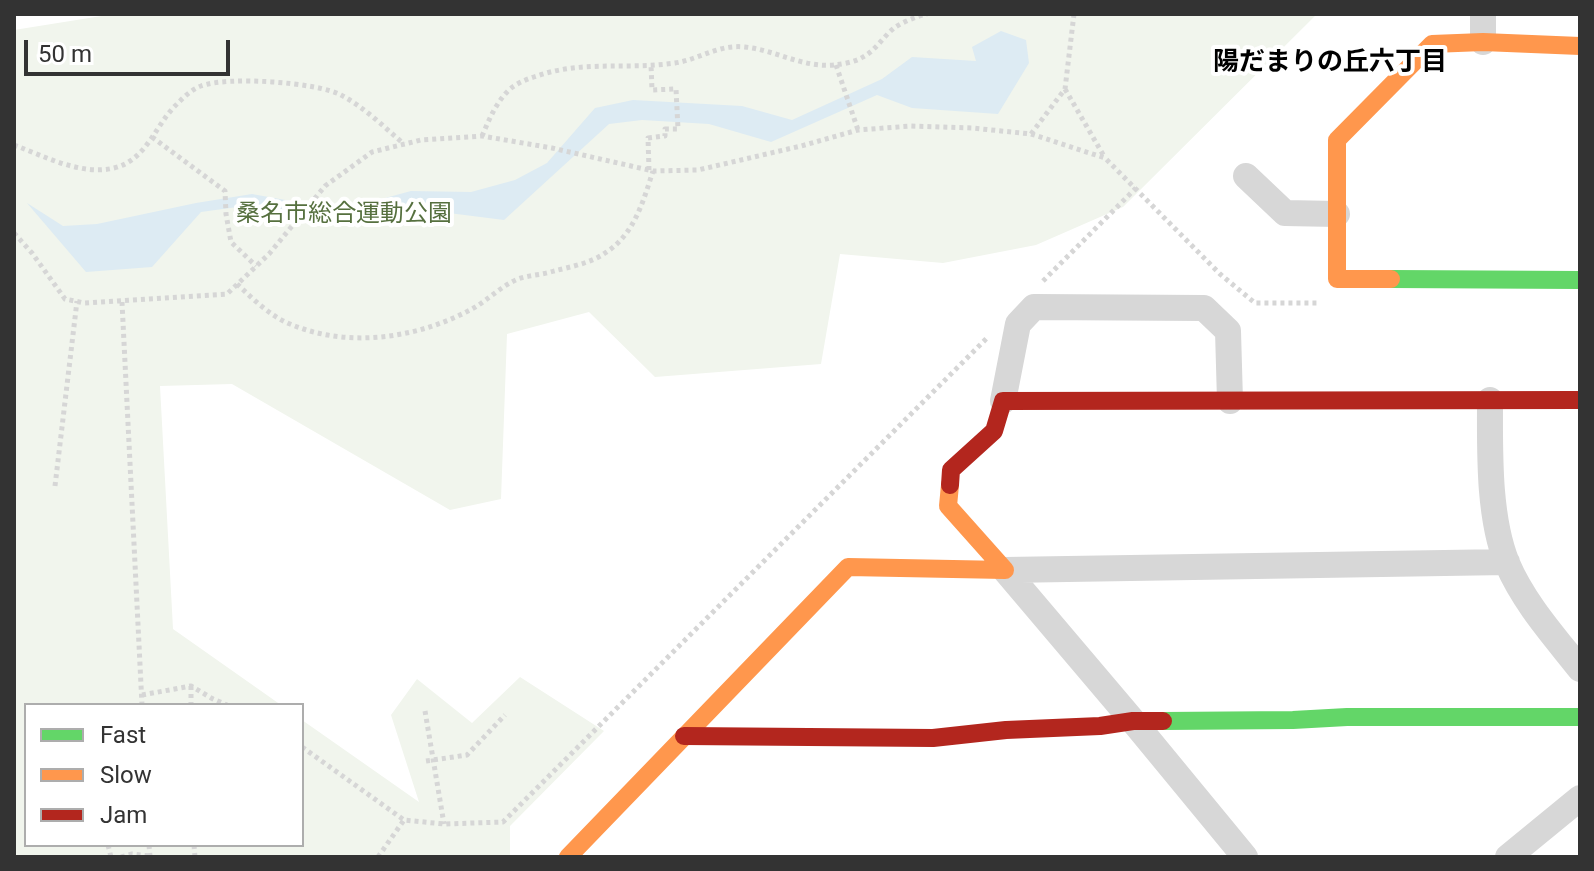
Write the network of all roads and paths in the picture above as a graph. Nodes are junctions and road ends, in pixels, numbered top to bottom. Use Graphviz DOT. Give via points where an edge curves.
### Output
graph roads {
  1 [pos="927,14"];
  2 [pos="1074,14"];
  3 [pos="1483,14"];
  4 [pos="1483,42"];
  5 [pos="1580,46"];
  6 [pos="651,65"];
  7 [pos="836,65"];
  8 [pos="1065,89"];
  9 [pos="858,130"];
  10 [pos="1031,134"];
  11 [pos="482,136"];
  12 [pos="152,137"];
  13 [pos="404,144"];
  14 [pos="14,145"];
  15 [pos="1105,158"];
  16 [pos="651,171"];
  17 [pos="1246,176"];
  18 [pos="1136,188"];
  19 [pos="1337,214"];
  20 [pos="14,233"];
  21 [pos="256,266"];
  22 [pos="1580,280"];
  23 [pos="237,284"];
  24 [pos="1037,288"];
  25 [pos="77,301"];
  26 [pos="122,302"];
  27 [pos="1322,303"];
  28 [pos="992,332"];
  29 [pos="1490,400"];
  30 [pos="1580,400"];
  31 [pos="1003,401"];
  32 [pos="1230,401"];
  33 [pos="55,486"];
  34 [pos="1507,562"];
  35 [pos="1005,570"];
  36 [pos="1580,669"];
  37 [pos="191,686"];
  38 [pos="142,695"];
  39 [pos="142,703"];
  40 [pos="191,703"];
  41 [pos="222,703"];
  42 [pos="425,711"];
  43 [pos="505,715"];
  44 [pos="1580,717"];
  45 [pos="1133,721"];
  46 [pos="684,736"];
  47 [pos="304,748"];
  48 [pos="430,761"];
  49 [pos="1580,798"];
  50 [pos="404,820"];
  51 [pos="444,824"];
  52 [pos="121,857"];
  53 [pos="150,857"];
  54 [pos="378,857"];
  55 [pos="568,857"];
  56 [pos="1245,857"];
  57 [pos="1508,857"];
  1 -- 7 [label="path" via="895,28 861,58"];
  2 -- 8 [label="path"];
  3 -- 4 [label="street"];
  4 -- 5 [label="street"];
  4 -- 19 [label="street" via="1432,44 1337,140"];
  6 -- 7 [label="path" via="679,63 734,46"];
  6 -- 11 [label="path" via="581,66 524,80 502,97"];
  6 -- 16 [label="path" via="652,90 676,89 678,129 648,138"];
  7 -- 9 [label="path"];
  8 -- 10 [label="path"];
  8 -- 15 [label="path"];
  9 -- 10 [label="path" via="911,126"];
  9 -- 16 [label="path" via="698,170"];
  10 -- 15 [label="path"];
  11 -- 13 [label="path"];
  11 -- 16 [label="path"];
  12 -- 13 [label="path" via="185,95 202,85 269,81 338,94"];
  12 -- 14 [label="path" via="142,153 111,169 76,168"];
  12 -- 21 [label="path" via="225,191 231,242"];
  13 -- 21 [label="path" via="372,152 325,186"];
  15 -- 18 [label="path"];
  16 -- 23 [label="path" via="639,213 605,254 518,279 474,308 414,332 384,338 318,333 289,324"];
  17 -- 19 [label="street" via="1285,213"];
  18 -- 24 [label="path"];
  18 -- 27 [label="path" via="1255,303"];
  19 -- 22 [label="street" via="1337,279"];
  20 -- 25 [label="path" via="65,299"];
  21 -- 23 [label="path"];
  23 -- 26 [label="path" via="227,294"];
  25 -- 26 [label="path"];
  25 -- 33 [label="path"];
  26 -- 38 [label="path"];
  28 -- 51 [label="path" via="503,822"];
  29 -- 30 [label="street"];
  29 -- 32 [label="street"];
  29 -- 34 [label="street" via="1496,526"];
  31 -- 32 [label="street"];
  31 -- 32 [label="street" via="1018,324 1034,307 1204,308 1228,331"];
  31 -- 35 [label="street" via="994,431 951,470 948,506"];
  34 -- 35 [label="street"];
  34 -- 36 [label="street" via="1522,593"];
  35 -- 45 [label="street"];
  35 -- 46 [label="street" via="848,567"];
  37 -- 38 [label="path"];
  37 -- 40 [label="path"];
  37 -- 41 [label="path"];
  38 -- 39 [label="path"];
  42 -- 48 [label="path"];
  43 -- 48 [label="path" via="467,755"];
  44 -- 45 [label="street"];
  45 -- 46 [label="street" via="933,738"];
  45 -- 56 [label="street"];
  46 -- 55 [label="street"];
  47 -- 50 [label="path"];
  48 -- 51 [label="path"];
  49 -- 57 [label="street"];
  50 -- 51 [label="path"];
  50 -- 54 [label="path"];
  52 -- 53 [label="path"];
}
